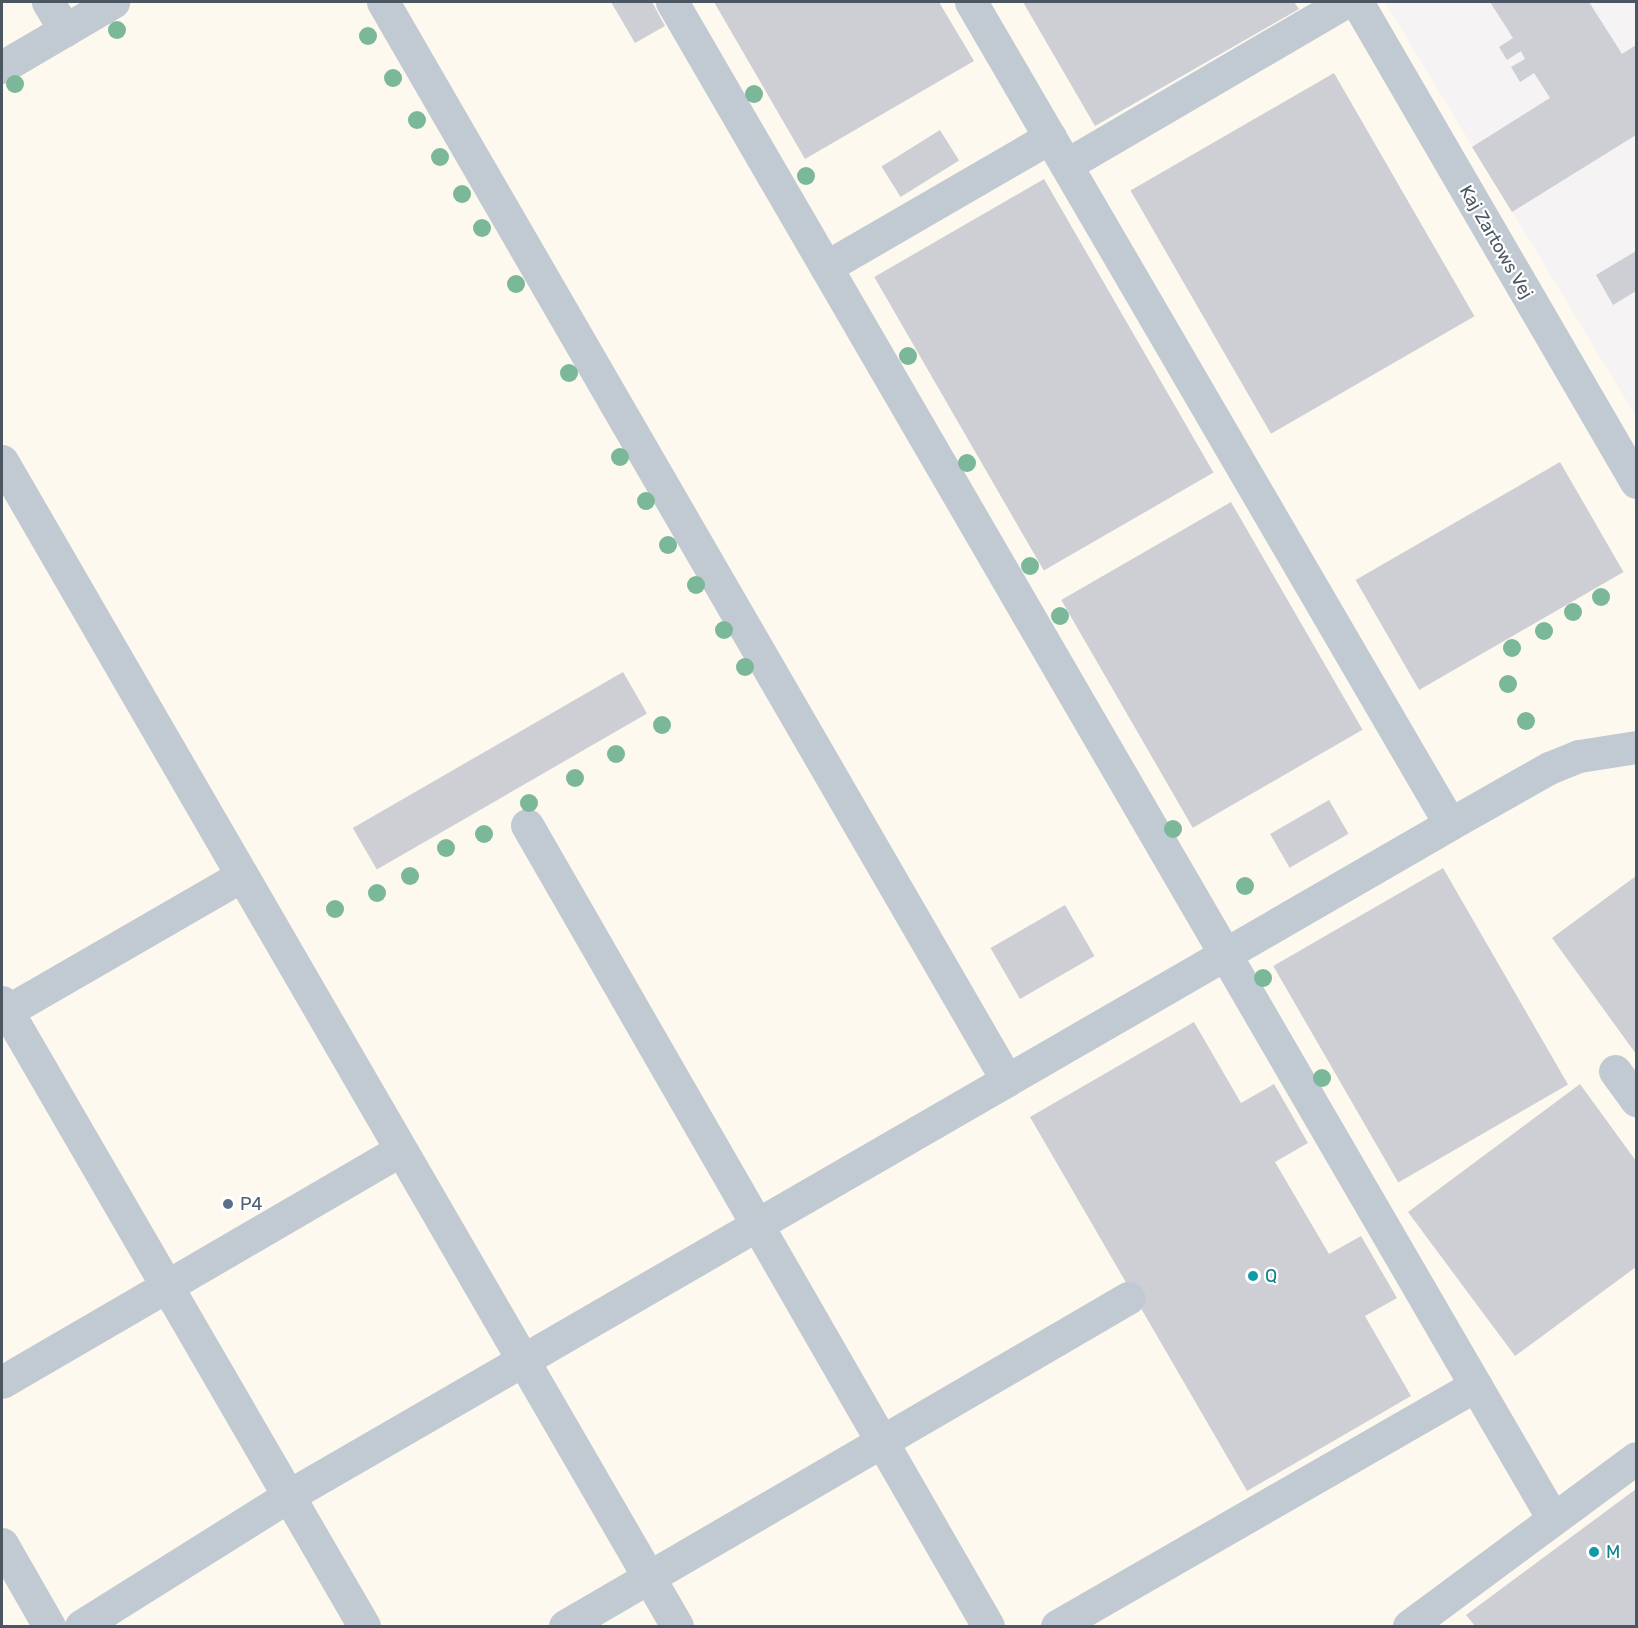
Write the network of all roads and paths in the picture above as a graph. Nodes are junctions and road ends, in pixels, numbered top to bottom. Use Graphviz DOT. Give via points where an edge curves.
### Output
graph roads {
  1 [pos="48,2"];
  2 [pos="114,2"];
  3 [pos="383,2"];
  4 [pos="672,2"];
  5 [pos="971,2"];
  6 [pos="1345,2"];
  7 [pos="1357,2"];
  8 [pos="64,30"];
  9 [pos="2,67"];
  10 [pos="1050,137"];
  11 [pos="1066,165"];
  12 [pos="826,267"];
  13 [pos="2,461"];
  14 [pos="1636,482"];
  15 [pos="1636,747"];
  16 [pos="1450,824"];
  17 [pos="527,825"];
  18 [pos="241,876"];
  19 [pos="1225,954"];
  20 [pos="3,1009"];
  21 [pos="1615,1071"];
  22 [pos="1007,1080"];
  23 [pos="1636,1100"];
  24 [pos="400,1150"];
  25 [pos="757,1225"];
  26 [pos="166,1286"];
  27 [pos="1128,1298"];
  28 [pos="522,1361"];
  29 [pos="2,1382"];
  30 [pos="1476,1385"];
  31 [pos="882,1442"];
  32 [pos="1636,1458"];
  33 [pos="288,1496"];
  34 [pos="1553,1519"];
  35 [pos="2,1544"];
  36 [pos="647,1579"];
  37 [pos="49,1626"];
  38 [pos="81,1626"];
  39 [pos="364,1626"];
  40 [pos="565,1626"];
  41 [pos="677,1626"];
  42 [pos="988,1626"];
  43 [pos="1057,1626"];
  44 [pos="1409,1626"];
  1 -- 8 [label="lane"];
  2 -- 8 [label="lane"];
  3 -- 22 [label="lane"];
  4 -- 12 [label="lane"];
  5 -- 10 [label="lane"];
  6 -- 11 [label="lane"];
  7 -- 14 [label="lane, Kaj Zartows Vej"];
  8 -- 9 [label="lane"];
  10 -- 11 [label="lane"];
  10 -- 12 [label="lane"];
  11 -- 16 [label="lane"];
  12 -- 19 [label="lane"];
  13 -- 18 [label="lane"];
  15 -- 16 [label="lane" via="1580,756 1549,768"];
  16 -- 19 [label="lane"];
  17 -- 25 [label="lane"];
  18 -- 20 [label="lane"];
  18 -- 24 [label="lane"];
  19 -- 22 [label="lane"];
  19 -- 30 [label="lane"];
  20 -- 26 [label="lane"];
  21 -- 23 [label="lane"];
  22 -- 25 [label="lane"];
  24 -- 26 [label="lane"];
  24 -- 28 [label="lane"];
  25 -- 28 [label="lane"];
  25 -- 31 [label="lane"];
  26 -- 29 [label="lane"];
  26 -- 33 [label="lane"];
  27 -- 31 [label="lane"];
  28 -- 33 [label="lane"];
  28 -- 36 [label="lane"];
  30 -- 34 [label="lane"];
  30 -- 43 [label="lane"];
  31 -- 36 [label="lane"];
  31 -- 42 [label="lane"];
  32 -- 34 [label="lane"];
  33 -- 38 [label="lane"];
  33 -- 39 [label="lane"];
  34 -- 44 [label="lane"];
  35 -- 37 [label="lane"];
  36 -- 40 [label="lane"];
  36 -- 41 [label="lane"];
}
